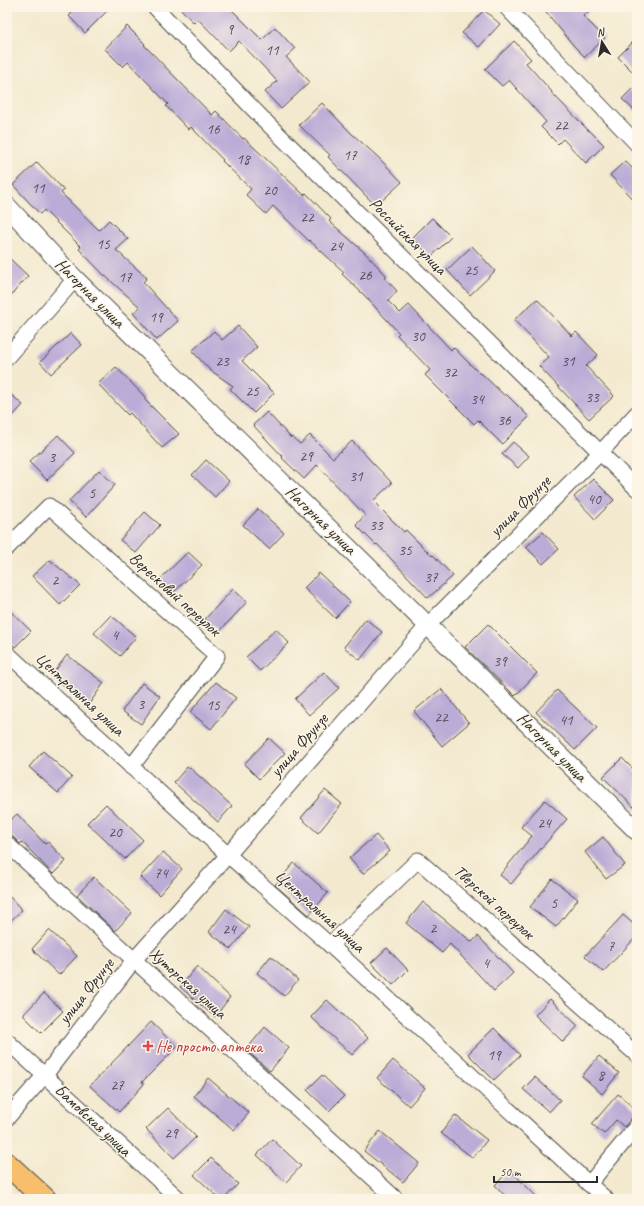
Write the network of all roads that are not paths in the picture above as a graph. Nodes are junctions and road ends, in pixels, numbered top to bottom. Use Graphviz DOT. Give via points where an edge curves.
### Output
graph roads {
  1 [pos="155,7"];
  2 [pos="506,7"];
  3 [pos="637,144"];
  4 [pos="7,206"];
  5 [pos="75,279"];
  6 [pos="7,357"];
  7 [pos="637,413"];
  8 [pos="600,453"];
  9 [pos="637,490"];
  10 [pos="7,548"];
  11 [pos="428,625"];
  12 [pos="7,653"];
  13 [pos="131,767"];
  14 [pos="637,831"];
  15 [pos="7,844"];
  16 [pos="228,855"];
  17 [pos="330,945"];
  18 [pos="134,960"];
  19 [pos="7,1041"];
  20 [pos="637,1055"];
  21 [pos="45,1075"];
  22 [pos="7,1118"];
  23 [pos="637,1126"];
  24 [pos="7,1164"];
  25 [pos="589,1184"];
  26 [pos="45,1199"];
  27 [pos="179,1199"];
  28 [pos="396,1199"];
  29 [pos="606,1199"];
  1 -- 8 [label="street, Российская улица" via="265,121"];
  2 -- 3 [label="street"];
  4 -- 5 [label="street, Нагорная улица"];
  5 -- 6 [label="street"];
  5 -- 11 [label="street, Нагорная улица"];
  7 -- 8 [label="street, улица Фрунзе"];
  8 -- 9 [label="street, Российская улица"];
  8 -- 11 [label="street, улица Фрунзе"];
  10 -- 13 [label="street, Вересковый переулок" via="49,506 216,656"];
  11 -- 14 [label="street, Нагорная улица"];
  11 -- 16 [label="street, улица Фрунзе"];
  12 -- 13 [label="street, Центральная улица"];
  13 -- 16 [label="street, Центральная улица"];
  15 -- 18 [label="street, Хуторская улица"];
  16 -- 17 [label="street, Центральная улица"];
  16 -- 18 [label="street, улица Фрунзе"];
  17 -- 20 [label="street, Тверской переулок" via="418,860"];
  17 -- 25 [label="street, Центральная улица"];
  18 -- 21 [label="street, улица Фрунзе"];
  18 -- 28 [label="street, Хуторская улица"];
  19 -- 21 [label="street, Бамовская улица"];
  21 -- 22 [label="street, улица Фрунзе"];
  21 -- 27 [label="street, Бамовская улица"];
  23 -- 25 [label="street"];
  24 -- 26 [label="main road"];
  25 -- 29 [label="street, Центральная улица"];
}
